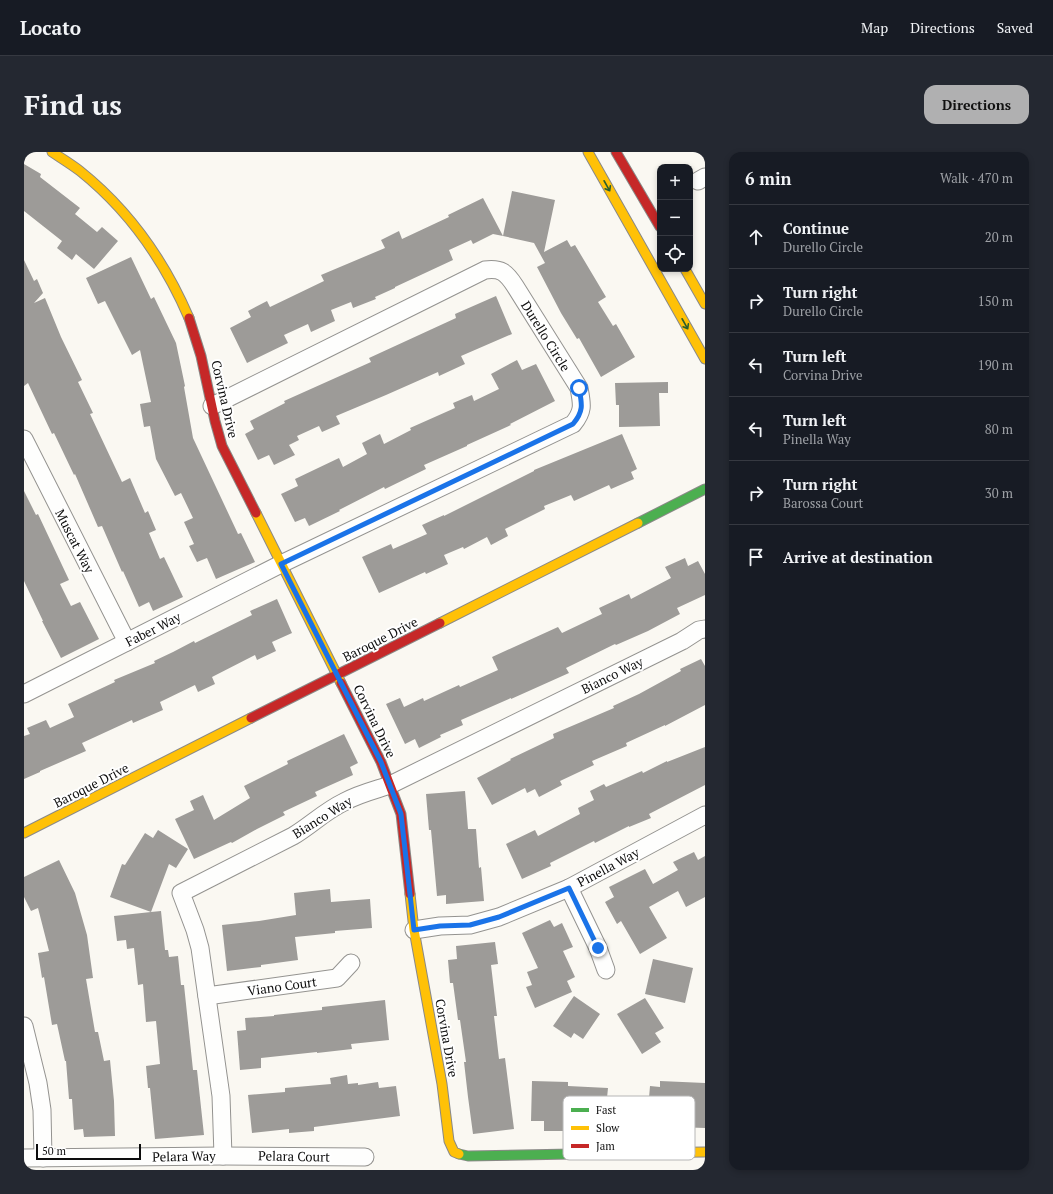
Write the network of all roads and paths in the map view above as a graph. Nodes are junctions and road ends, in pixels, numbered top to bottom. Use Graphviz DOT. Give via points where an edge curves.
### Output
graph roads {
  1 [pos="52,152"];
  2 [pos="588,152"];
  3 [pos="616,152"];
  4 [pos="657,222"];
  5 [pos="687,272"];
  6 [pos="665,289"];
  7 [pos="705,304"];
  8 [pos="687,309"];
  9 [pos="705,359"];
  10 [pos="212,406"];
  11 [pos="24,439"];
  12 [pos="705,489"];
  13 [pos="281,564"];
  14 [pos="705,629"];
  15 [pos="127,642"];
  16 [pos="337,675"];
  17 [pos="24,694"];
  18 [pos="390,785"];
  19 [pos="705,815"];
  20 [pos="24,833"];
  21 [pos="569,888"];
  22 [pos="414,930"];
  23 [pos="351,963"];
  24 [pos="606,970"];
  25 [pos="207,996"];
  26 [pos="24,1026"];
  27 [pos="695,1152"];
  28 [pos="705,1152"];
  29 [pos="563,1154"];
  30 [pos="223,1156"];
  31 [pos="365,1157"];
  32 [pos="24,1158"];
  33 [pos="44,1158"];
  1 -- 10 [label="street, Corvina Drive" via="79,171 114,202 144,236 159,258 184,304 198,341"];
  2 -- 6 [label="street, one-way"];
  3 -- 4 [label="street"];
  5 -- 7 [label="street"];
  6 -- 8 [label="street"];
  6 -- 9 [label="street, one-way"];
  10 -- 13 [label="street, Corvina Drive" via="222,446"];
  10 -- 13 [label="street, Durello Circle" via="485,270 495,269 504,272 511,280 579,388 582,408 573,424"];
  11 -- 15 [label="street, Muscat Way"];
  12 -- 16 [label="street, Baroque Drive"];
  13 -- 15 [label="street, Faber Way"];
  13 -- 16 [label="street, Corvina Drive"];
  14 -- 18 [label="street, Bianco Way"];
  15 -- 17 [label="street, Faber Way"];
  16 -- 18 [label="street, Corvina Drive"];
  16 -- 20 [label="street, Baroque Drive"];
  18 -- 22 [label="street, Corvina Drive" via="401,814"];
  18 -- 25 [label="street, Bianco Way" via="342,802 304,830 181,893 200,948"];
  19 -- 21 [label="street, Pinella Way"];
  21 -- 22 [label="street, Pinella Way" via="499,917 470,925"];
  21 -- 24 [label="street"];
  22 -- 29 [label="street, Corvina Drive" via="454,1152 468,1156"];
  23 -- 25 [label="street, Viano Court" via="336,978"];
  25 -- 30 [label="street, Bianco Way" via="221,1096"];
  26 -- 33 [label="street" via="38,1083"];
  27 -- 28 [label="street, Corvina Drive"];
  30 -- 31 [label="street, Pelara Court"];
  30 -- 33 [label="street, Pelara Way"];
  32 -- 33 [label="street, Pelara Way"];
}
